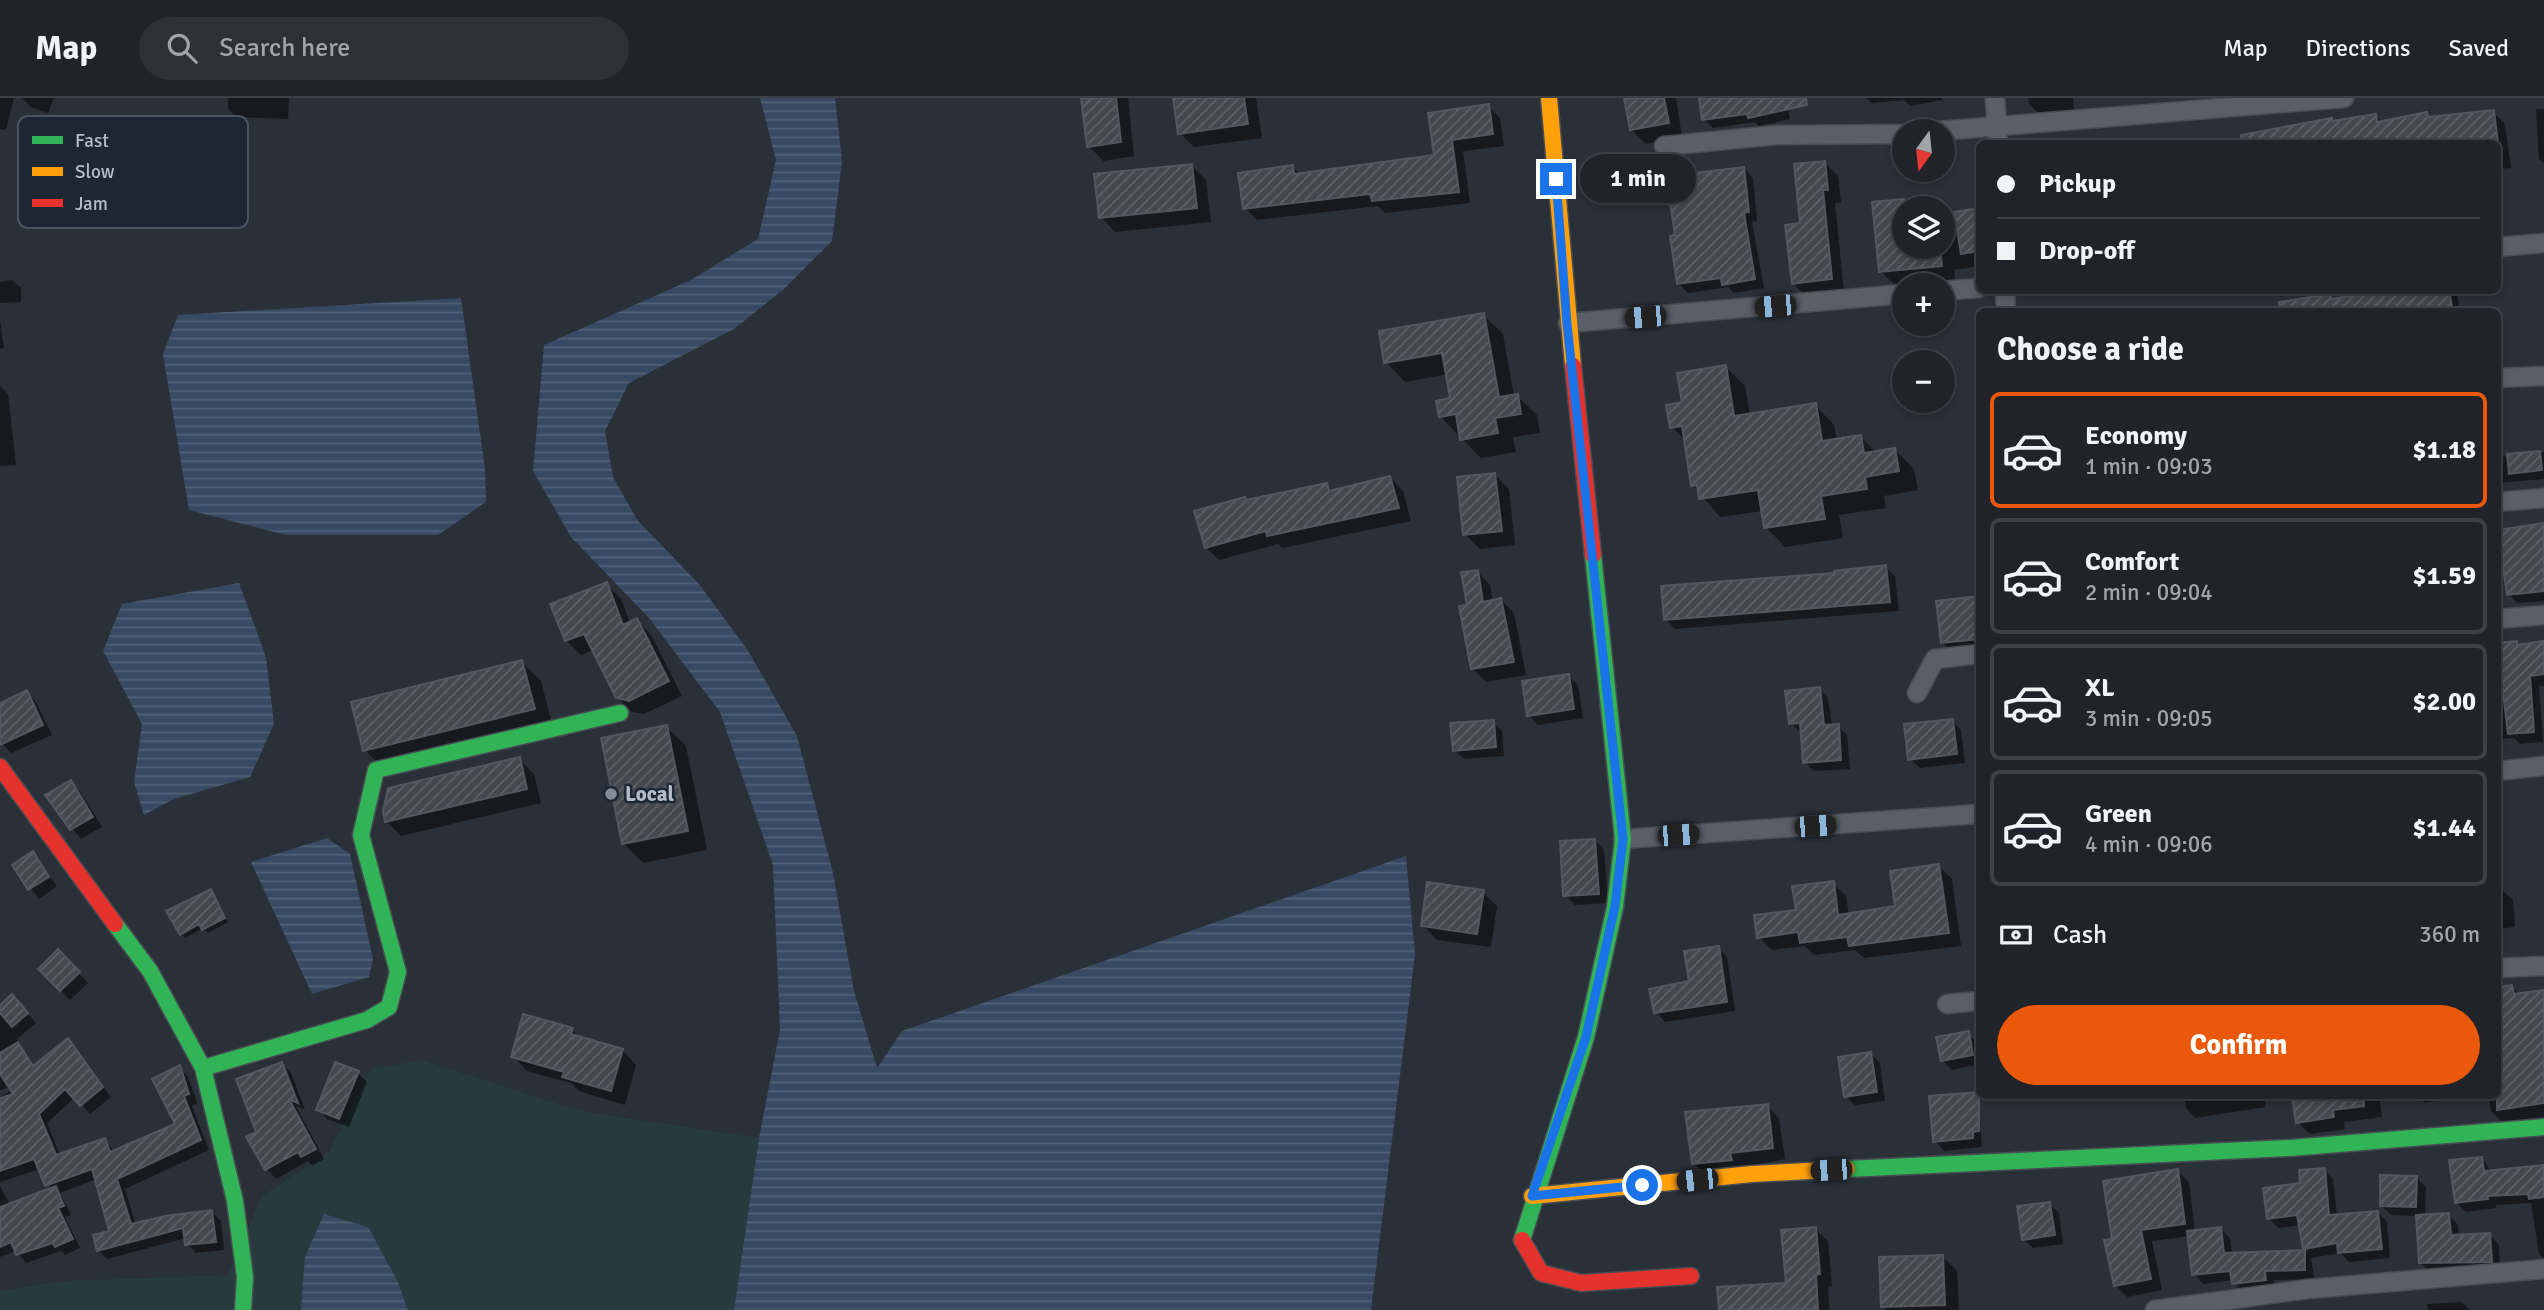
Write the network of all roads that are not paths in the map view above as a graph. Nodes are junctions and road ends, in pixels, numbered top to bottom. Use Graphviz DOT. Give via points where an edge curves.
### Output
graph roads {
  1 [pos="1549,98"];
  2 [pos="1996,98"];
  3 [pos="2344,98"];
  4 [pos="1955,132"];
  5 [pos="1892,134"];
  6 [pos="1998,135"];
  7 [pos="1664,146"];
  8 [pos="2544,243"];
  9 [pos="2501,247"];
  10 [pos="1976,288"];
  11 [pos="1955,290"];
  12 [pos="1892,295"];
  13 [pos="1567,324"];
  14 [pos="2544,376"];
  15 [pos="2501,378"];
  16 [pos="2544,498"];
  17 [pos="2501,502"];
  18 [pos="2544,615"];
  19 [pos="2501,619"];
  20 [pos="1976,654"];
  21 [pos="1917,693"];
  22 [pos="620,713"];
  23 [pos="0,766"];
  24 [pos="2544,766"];
  25 [pos="2501,771"];
  26 [pos="1976,814"];
  27 [pos="1623,839"];
  28 [pos="2544,966"];
  29 [pos="2501,968"];
  30 [pos="1976,1001"];
  31 [pos="1947,1004"];
  32 [pos="203,1068"];
  33 [pos="2544,1127"];
  34 [pos="1532,1196"];
  35 [pos="2544,1269"];
  36 [pos="1691,1276"];
  37 [pos="243,1310"];
  38 [pos="2155,1310"];
  1 -- 13 [label="main road"];
  2 -- 6 [label="street"];
  3 -- 6 [label="street"];
  4 -- 6 [label="street"];
  5 -- 7 [label="street" via="1777,135"];
  8 -- 9 [label="street"];
  10 -- 11 [label="street"];
  12 -- 13 [label="street"];
  13 -- 27 [label="main road"];
  14 -- 15 [label="street"];
  16 -- 17 [label="street"];
  18 -- 19 [label="street"];
  20 -- 21 [label="street" via="1936,659"];
  22 -- 32 [label="main road" via="376,770 361,835 398,972 389,1007 367,1020"];
  23 -- 32 [label="main road" via="150,971"];
  24 -- 25 [label="street"];
  26 -- 27 [label="street"];
  27 -- 34 [label="main road" via="1615,906 1586,1037"];
  28 -- 29 [label="street"];
  30 -- 31 [label="street"];
  32 -- 37 [label="main road" via="235,1201 245,1277"];
  33 -- 34 [label="main road" via="2290,1148 1752,1174"];
  34 -- 36 [label="main road" via="1521,1238 1541,1273 1581,1283"];
  35 -- 38 [label="street" via="2335,1286"];
}
